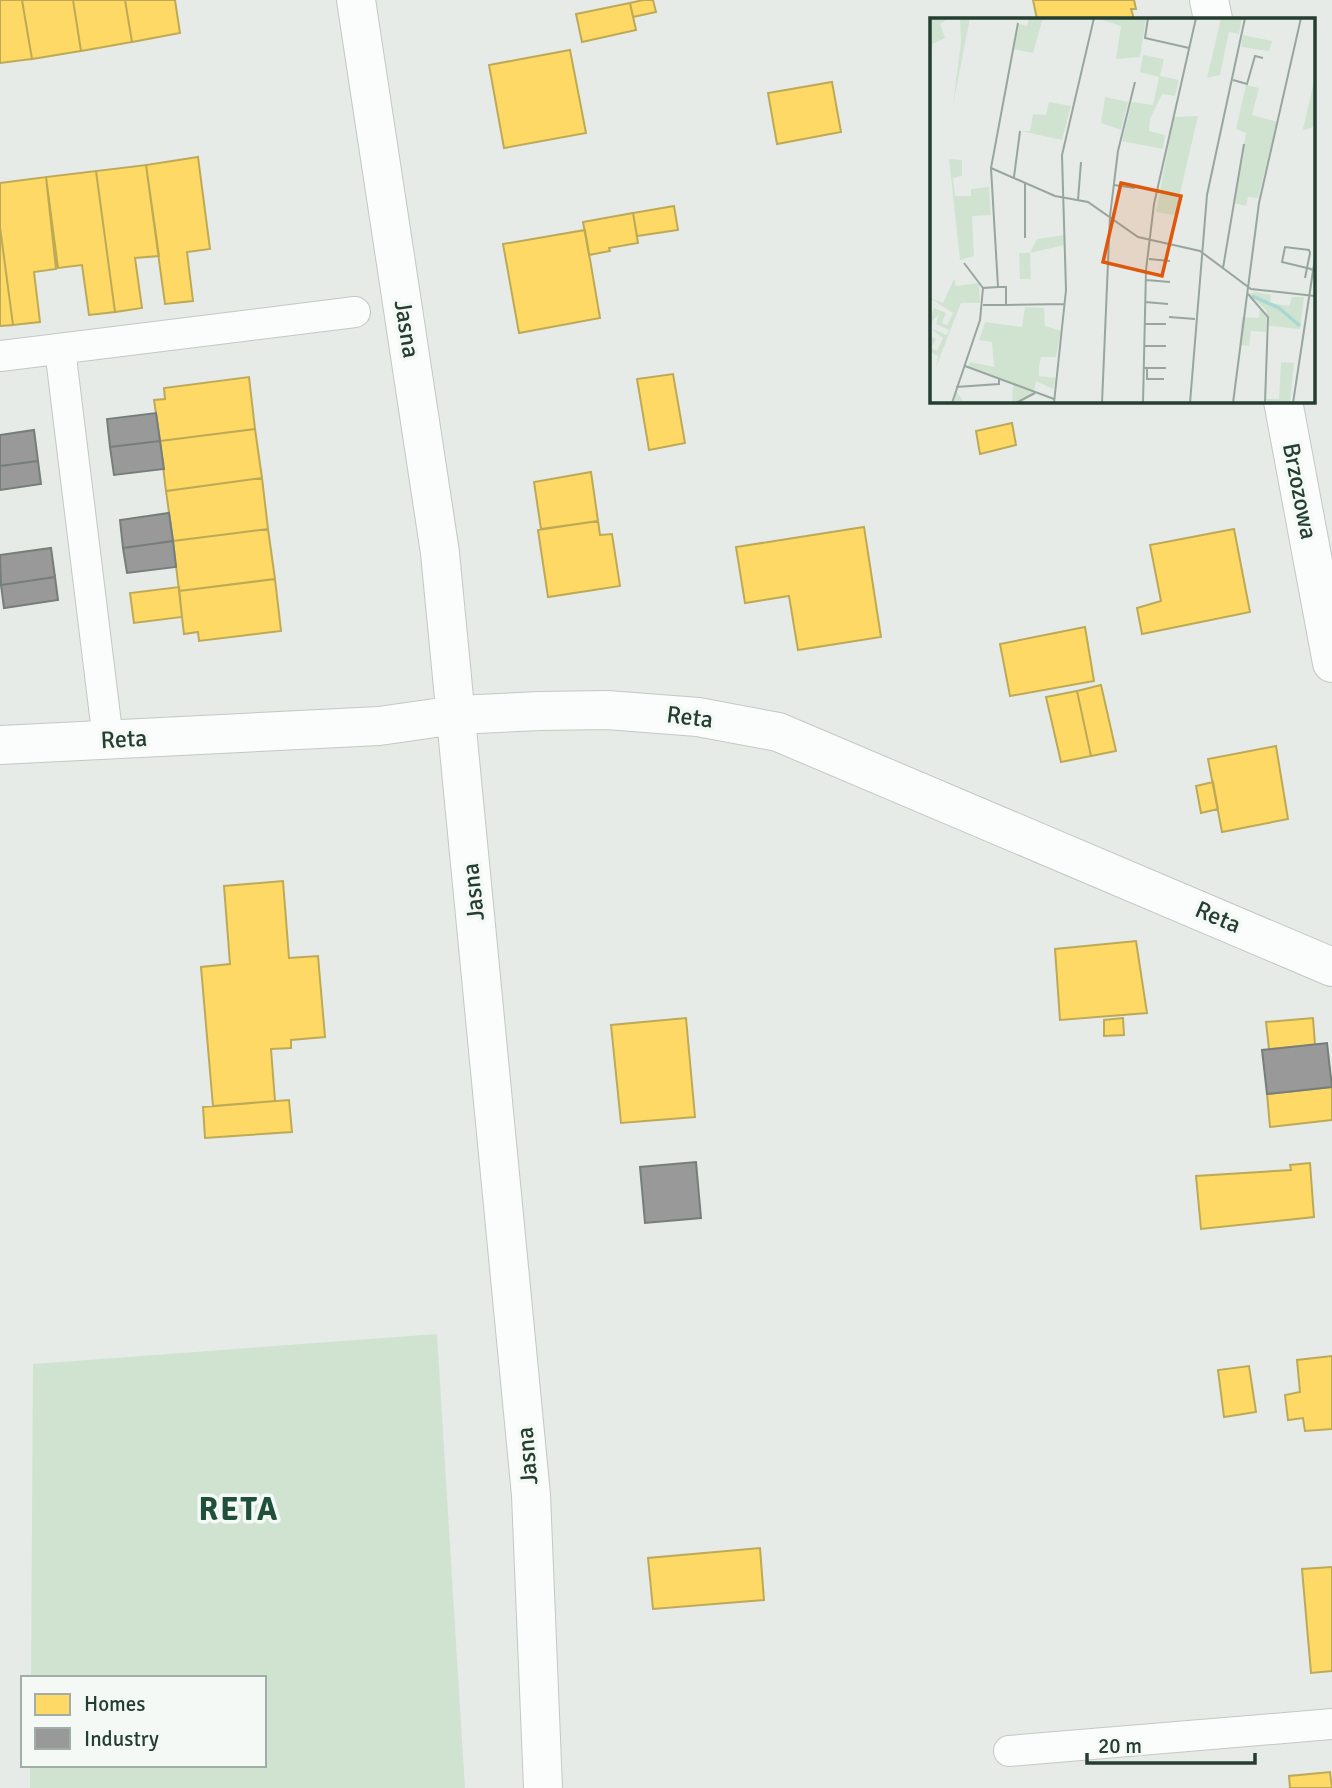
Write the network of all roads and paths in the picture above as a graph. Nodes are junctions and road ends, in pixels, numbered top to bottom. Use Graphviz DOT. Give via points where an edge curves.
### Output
graph roads {
  1 [pos="356,0"];
  2 [pos="1209,0"];
  3 [pos="1213,18"];
  4 [pos="355,312"];
  5 [pos="60,349"];
  6 [pos="0,356"];
  7 [pos="1283,402"];
  8 [pos="1332,663"];
  9 [pos="456,715"];
  10 [pos="108,740"];
  11 [pos="0,745"];
  12 [pos="1332,967"];
  13 [pos="1332,1724"];
  14 [pos="1009,1751"];
  15 [pos="543,1788"];
  1 -- 9 [label="street, Jasna" via="440,554"];
  2 -- 3 [label="street"];
  4 -- 5 [label="lane"];
  5 -- 6 [label="lane"];
  5 -- 10 [label="lane"];
  7 -- 8 [label="street, Brzozowa"];
  9 -- 10 [label="street, Reta" via="379,726"];
  9 -- 12 [label="street, Reta" via="607,710 698,716 778,732"];
  9 -- 15 [label="street, Jasna" via="531,1495"];
  10 -- 11 [label="street, Reta"];
  13 -- 14 [label="lane"];
}
